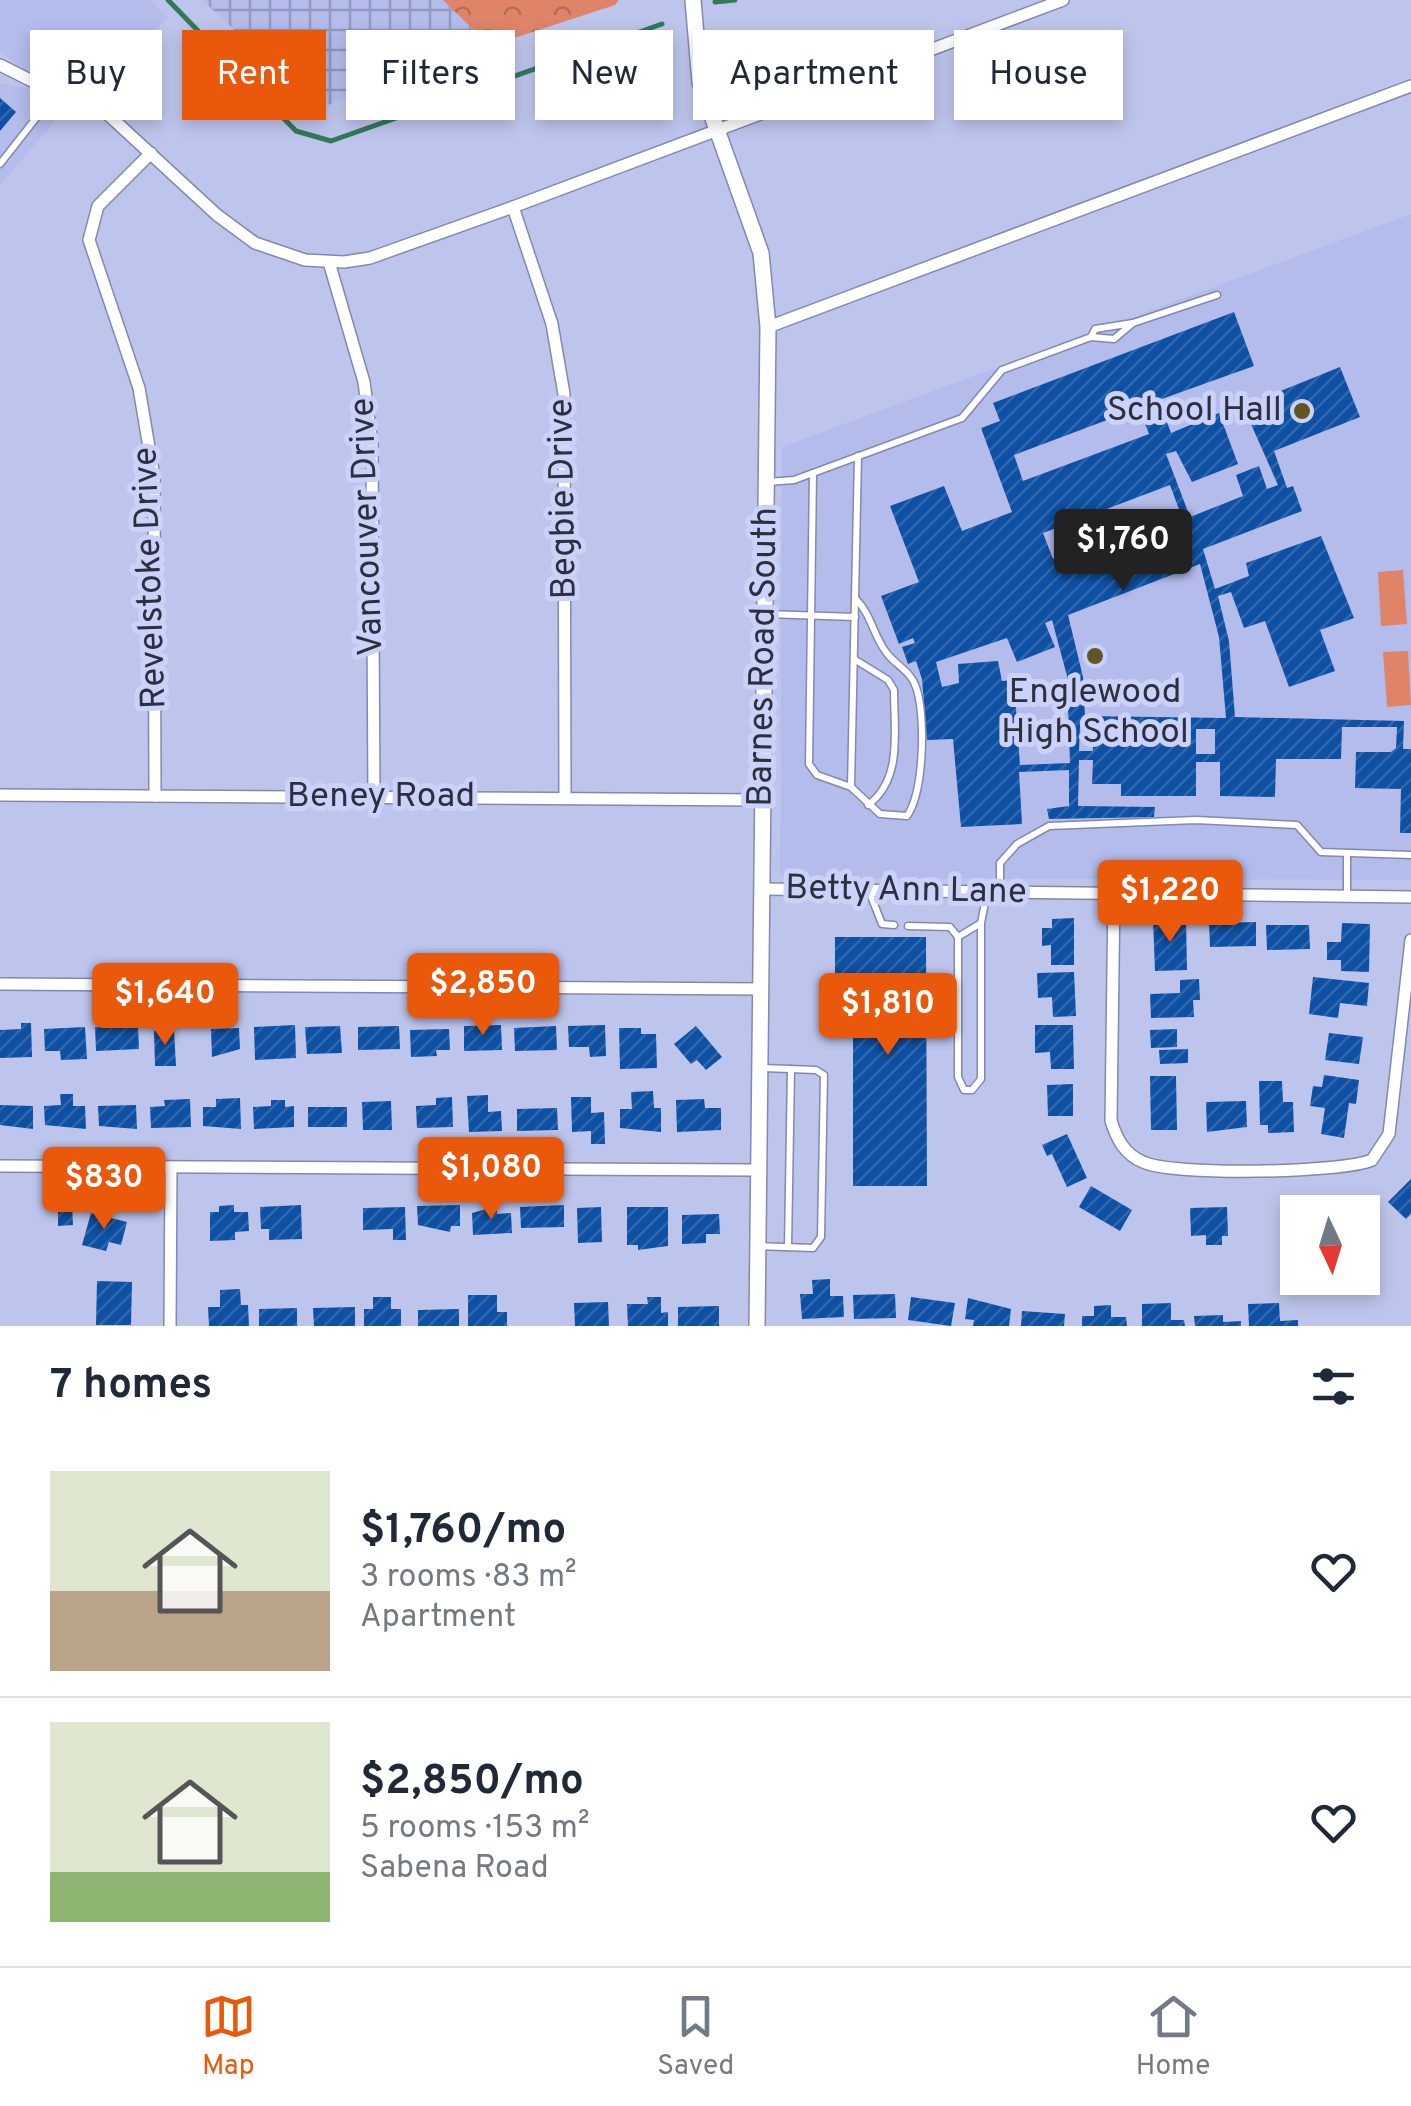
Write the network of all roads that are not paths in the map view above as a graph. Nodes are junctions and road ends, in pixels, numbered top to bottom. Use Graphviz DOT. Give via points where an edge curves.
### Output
graph roads {
  1 [pos="693,0"];
  2 [pos="1062,0"];
  3 [pos="0,64"];
  4 [pos="30,80"];
  5 [pos="1411,86"];
  6 [pos="35,120"];
  7 [pos="114,120"];
  8 [pos="716,131"];
  9 [pos="150,152"];
  10 [pos="0,164"];
  11 [pos="512,207"];
  12 [pos="330,262"];
  13 [pos="1217,294"];
  14 [pos="1133,323"];
  15 [pos="768,327"];
  16 [pos="1091,338"];
  17 [pos="858,456"];
  18 [pos="813,472"];
  19 [pos="766,482"];
  20 [pos="855,598"];
  21 [pos="765,614"];
  22 [pos="812,615"];
  23 [pos="854,618"];
  24 [pos="854,659"];
  25 [pos="851,786"];
  26 [pos="0,796"];
  27 [pos="156,796"];
  28 [pos="374,798"];
  29 [pos="565,798"];
  30 [pos="762,800"];
  31 [pos="868,805"];
  32 [pos="1347,852"];
  33 [pos="1411,855"];
  34 [pos="761,890"];
  35 [pos="869,890"];
  36 [pos="994,892"];
  37 [pos="1114,892"];
  38 [pos="1347,896"];
  39 [pos="1411,897"];
  40 [pos="981,923"];
  41 [pos="894,926"];
  42 [pos="908,926"];
  43 [pos="958,937"];
  44 [pos="1411,940"];
  45 [pos="0,984"];
  46 [pos="760,989"];
  47 [pos="759,1068"];
  48 [pos="791,1070"];
  49 [pos="0,1166"];
  50 [pos="171,1167"];
  51 [pos="758,1170"];
  52 [pos="757,1246"];
  53 [pos="788,1247"];
  54 [pos="170,1326"];
  55 [pos="756,1326"];
  1 -- 8 [label="street, Barnes Road South" via="697,64"];
  2 -- 8 [label="street"];
  3 -- 4 [label="street"];
  5 -- 15 [label="street"];
  6 -- 10 [label="lane"];
  7 -- 9 [label="street"];
  8 -- 11 [label="street"];
  8 -- 15 [label="street, Barnes Road South" via="761,253"];
  9 -- 12 [label="street" via="256,242"];
  9 -- 27 [label="street, Revelstoke Drive" via="98,206 89,240 139,388 154,477"];
  11 -- 12 [label="street" via="370,258"];
  11 -- 29 [label="street, Begbie Drive" via="552,324 564,394"];
  12 -- 28 [label="street, Vancouver Drive" via="364,382 372,445"];
  13 -- 14 [label="lane"];
  14 -- 16 [label="lane" via="1114,340"];
  14 -- 16 [label="lane" via="1108,324"];
  15 -- 19 [label="street, Barnes Road South"];
  16 -- 17 [label="lane" via="1002,370 962,418"];
  17 -- 18 [label="lane"];
  17 -- 20 [label="lane"];
  18 -- 19 [label="lane"];
  18 -- 22 [label="lane"];
  19 -- 21 [label="street, Barnes Road South"];
  20 -- 23 [label="lane"];
  20 -- 31 [label="lane" via="883,648 912,678 918,700 919,792 911,810 886,816"];
  21 -- 22 [label="lane"];
  21 -- 30 [label="street, Barnes Road South"];
  22 -- 23 [label="lane"];
  22 -- 25 [label="lane" via="809,764 817,775"];
  23 -- 24 [label="lane"];
  24 -- 25 [label="lane"];
  24 -- 31 [label="lane" via="894,690 892,775"];
  25 -- 31 [label="lane"];
  26 -- 27 [label="street, Beney Road"];
  27 -- 28 [label="street, Beney Road"];
  28 -- 29 [label="street, Beney Road"];
  29 -- 30 [label="street, Beney Road"];
  30 -- 34 [label="street, Barnes Road South"];
  32 -- 33 [label="lane"];
  32 -- 36 [label="lane" via="1321,852 1297,825 1196,820 1049,826 1000,862"];
  32 -- 38 [label="lane"];
  34 -- 35 [label="street, Betty Ann Lane"];
  34 -- 46 [label="street, Barnes Road South"];
  35 -- 36 [label="street, Betty Ann Lane"];
  35 -- 41 [label="lane" via="882,924"];
  36 -- 37 [label="street, Betty Ann Lane"];
  36 -- 40 [label="lane"];
  37 -- 38 [label="street, Betty Ann Lane"];
  37 -- 44 [label="street" via="1112,1121 1128,1153 1162,1168 1340,1170 1372,1160 1389,1134"];
  38 -- 39 [label="street, Betty Ann Lane"];
  40 -- 43 [label="lane"];
  40 -- 43 [label="lane" via="981,1079 972,1090 964,1090 958,1076"];
  42 -- 43 [label="lane" via="950,927"];
  45 -- 46 [label="street"];
  46 -- 47 [label="street, Barnes Road South"];
  47 -- 48 [label="lane"];
  47 -- 51 [label="street, Barnes Road South"];
  48 -- 53 [label="lane"];
  48 -- 53 [label="lane" via="824,1075 821,1237 813,1248"];
  49 -- 50 [label="street"];
  50 -- 51 [label="street"];
  50 -- 54 [label="street"];
  51 -- 52 [label="street, Barnes Road South"];
  52 -- 53 [label="lane"];
  52 -- 55 [label="street, Barnes Road South"];
}
